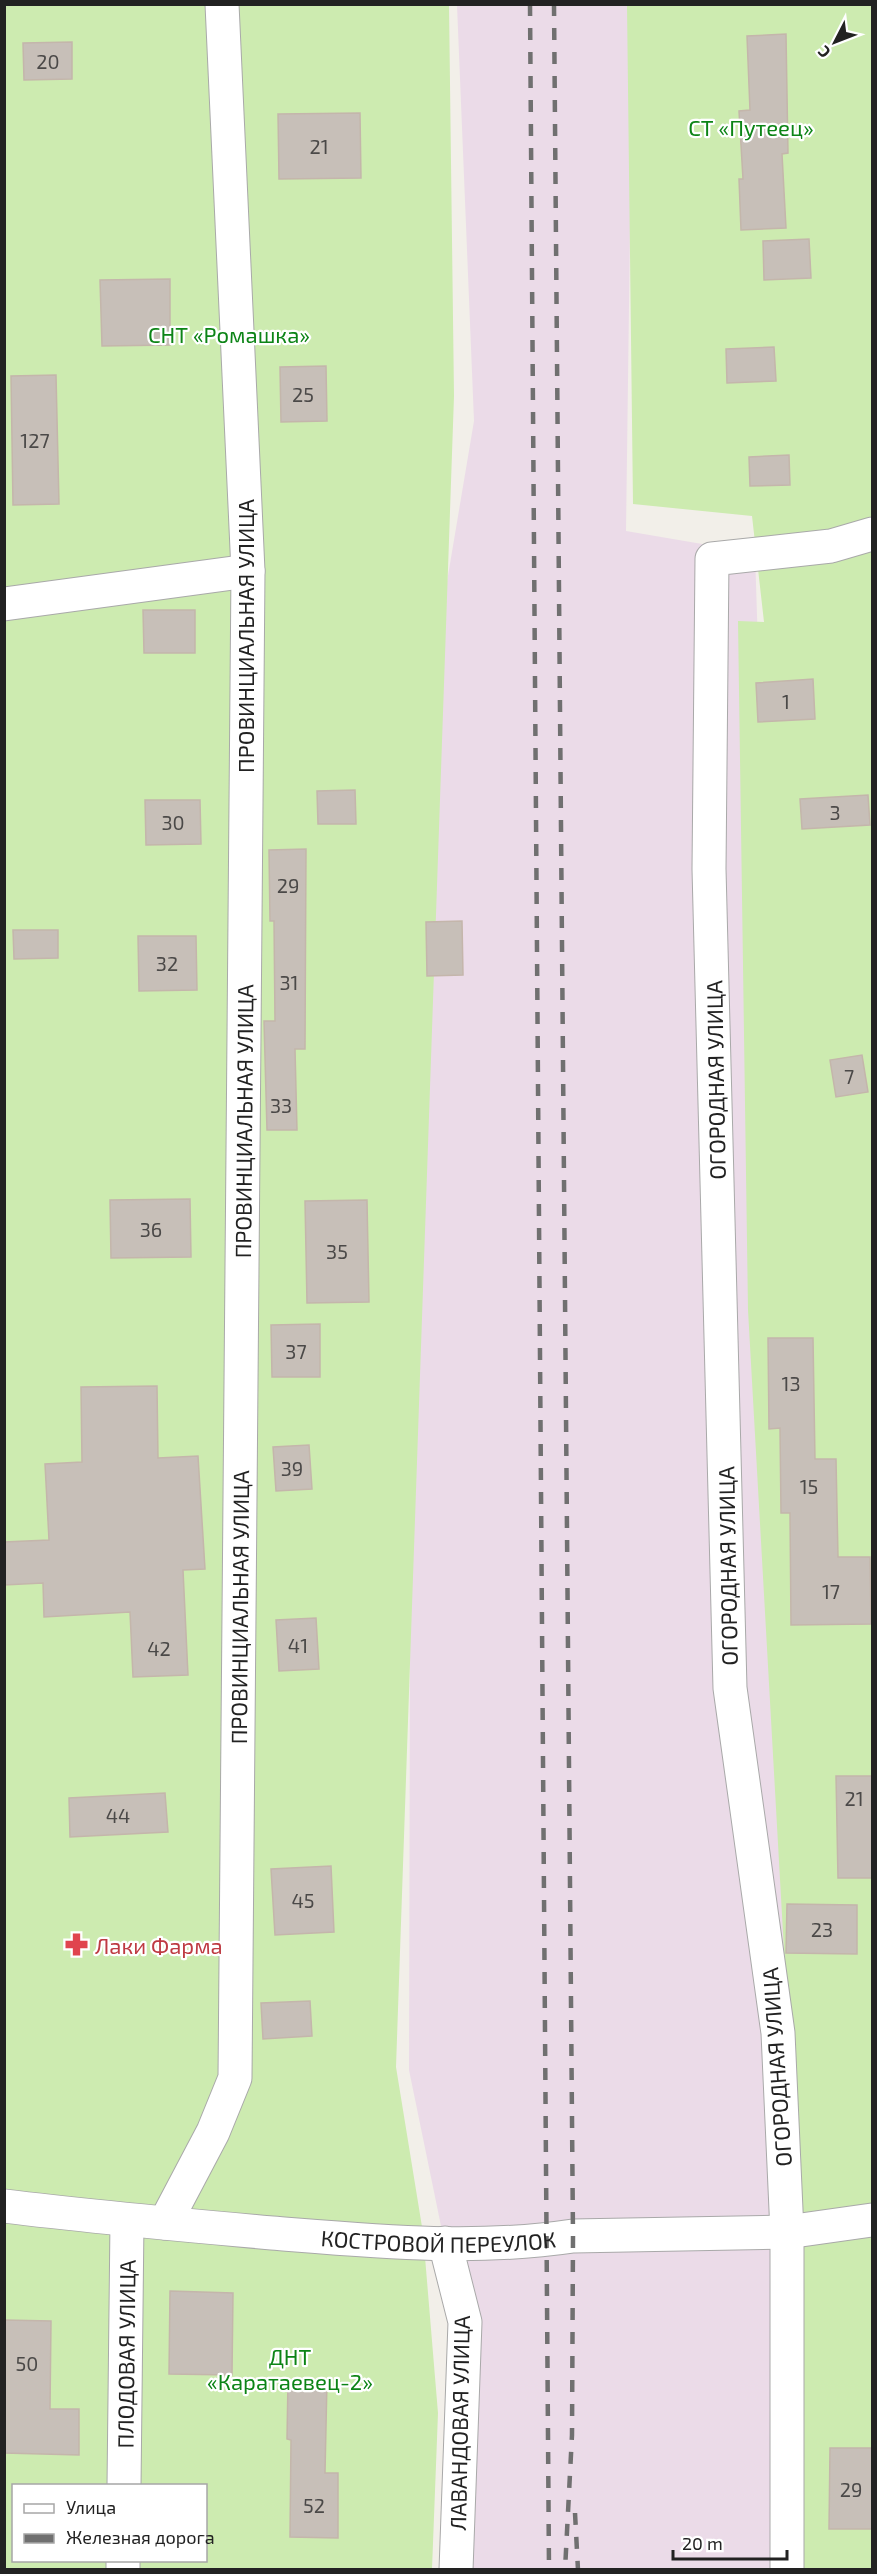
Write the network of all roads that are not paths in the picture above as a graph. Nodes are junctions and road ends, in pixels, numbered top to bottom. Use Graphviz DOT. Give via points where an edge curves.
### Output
graph roads {
  1 [pos="222,4"];
  2 [pos="873,534"];
  3 [pos="248,571"];
  4 [pos="4,604"];
  5 [pos="4,2206"];
  6 [pos="873,2220"];
  7 [pos="127,2221"];
  8 [pos="165,2223"];
  9 [pos="787,2232"];
  10 [pos="445,2243"];
  11 [pos="124,2484"];
  12 [pos="456,2570"];
  13 [pos="787,2570"];
  1 -- 3 [label="street, ПРОВИНЦИАЛЬНАЯ УЛИЦА"];
  2 -- 9 [label="street, ОГОРОДНАЯ УЛИЦА" via="831,546 712,560 710,868 730,1688 778,2033"];
  3 -- 4 [label="street"];
  3 -- 8 [label="street, ПРОВИНЦИАЛЬНАЯ УЛИЦА" via="235,2078 213,2132"];
  5 -- 7 [label="street, КОСТРОВОЙ ПЕРЕУЛОК"];
  6 -- 9 [label="street, КОСТРОВОЙ ПЕРЕУЛОК"];
  7 -- 8 [label="street, КОСТРОВОЙ ПЕРЕУЛОК"];
  7 -- 11 [label="street, ПЛОДОВАЯ УЛИЦА"];
  8 -- 10 [label="street, КОСТРОВОЙ ПЕРЕУЛОК" via="402,2244"];
  9 -- 10 [label="street, КОСТРОВОЙ ПЕРЕУЛОК"];
  9 -- 13 [label="street, ОГОРОДНАЯ УЛИЦА"];
  10 -- 12 [label="street, ЛАВАНДОВАЯ УЛИЦА" via="465,2322"];
}
